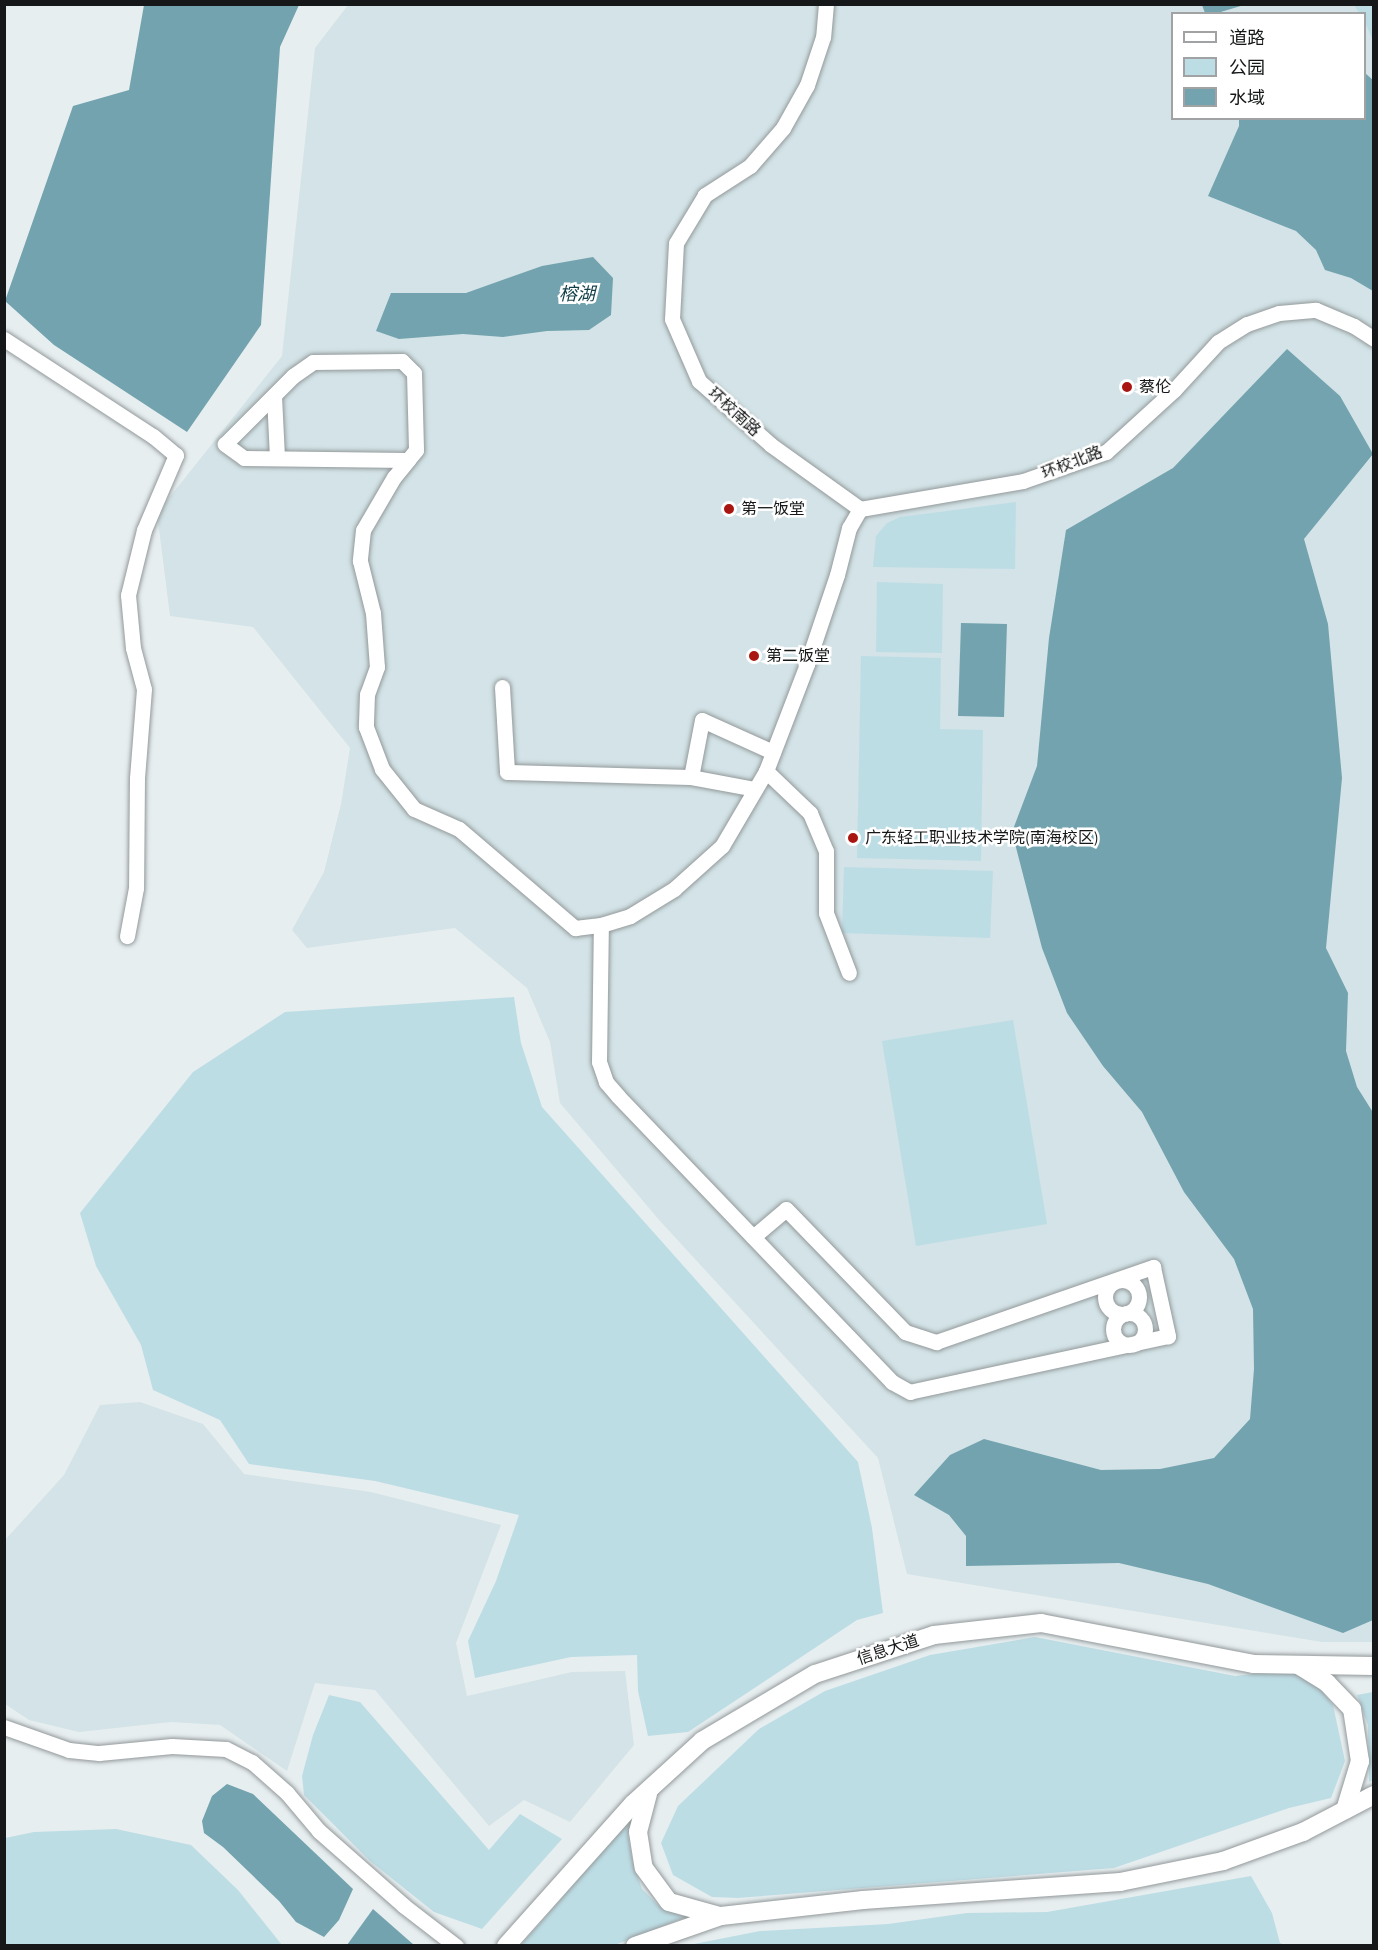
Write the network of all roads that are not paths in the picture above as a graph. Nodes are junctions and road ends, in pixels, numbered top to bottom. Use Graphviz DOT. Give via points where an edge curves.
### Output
graph roads {
  1 [pos="826,4"];
  2 [pos="4,339"];
  3 [pos="1374,339"];
  4 [pos="274,396"];
  5 [pos="277,459"];
  6 [pos="408,460"];
  7 [pos="860,509"];
  8 [pos="502,687"];
  9 [pos="773,752"];
  10 [pos="766,771"];
  11 [pos="691,777"];
  12 [pos="755,789"];
  13 [pos="601,925"];
  14 [pos="127,936"];
  15 [pos="849,974"];
  16 [pos="753,1237"];
  17 [pos="1119,1280"];
  18 [pos="1126,1314"];
  19 [pos="1133,1345"];
  20 [pos="1299,1665"];
  21 [pos="1374,1666"];
  22 [pos="4,1727"];
  23 [pos="649,1790"];
  24 [pos="1374,1795"];
  25 [pos="1345,1810"];
  26 [pos="721,1916"];
  27 [pos="456,1946"];
  28 [pos="506,1946"];
  29 [pos="635,1946"];
  1 -- 7 [label="street, 环校南路" via="823,37 807,84 783,128 750,166 705,195 676,243 672,319 699,381 771,445"];
  2 -- 14 [label="street" via="176,455 144,530 128,595 133,648 144,689 137,778 136,888"];
  3 -- 7 [label="street, 环校北路" via="1316,310 1279,313 1247,324 1218,342 1174,390 1106,452 1023,481"];
  4 -- 5 [label="street"];
  4 -- 5 [label="street" via="225,444 244,458"];
  4 -- 6 [label="street" via="313,362 402,361 414,373 416,450"];
  5 -- 6 [label="street"];
  6 -- 13 [label="street" via="363,530 360,561 373,613 377,667 367,694 366,727 382,769 414,810 459,829 575,928"];
  7 -- 9 [label="street" via="849,528 807,664"];
  8 -- 11 [label="street" via="507,772"];
  9 -- 10 [label="street"];
  9 -- 11 [label="street" via="702,720"];
  10 -- 12 [label="street"];
  10 -- 15 [label="street" via="810,813 826,851 826,913"];
  11 -- 12 [label="street"];
  12 -- 13 [label="street" via="722,846 674,889 630,916"];
  13 -- 16 [label="street" via="599,1062 606,1082"];
  16 -- 17 [label="street" via="786,1209 905,1332 936,1342"];
  16 -- 19 [label="street" via="892,1382 910,1392"];
  17 -- 18 [label="street" via="1135,1285 1140,1296 1136,1307"];
  17 -- 18 [label="street" via="1106,1290 1105,1300 1115,1313"];
  17 -- 19 [label="street" via="1153,1267 1168,1336"];
  18 -- 19 [label="street" via="1137,1316 1144,1324 1144,1334"];
  18 -- 19 [label="street" via="1115,1323 1114,1333 1123,1344"];
  20 -- 21 [label="main road, 信息大道"];
  20 -- 23 [label="main road, 信息大道" via="1253,1664 1041,1623 934,1635 815,1674 702,1741"];
  20 -- 25 [label="main road" via="1328,1683 1352,1709 1360,1761"];
  22 -- 27 [label="street" via="69,1750 99,1753 172,1746 226,1749 252,1762 287,1793 319,1832"];
  23 -- 26 [label="main road" via="638,1832 644,1868 669,1902"];
  23 -- 28 [label="main road, 信息大道"];
  24 -- 25 [label="main road"];
  25 -- 26 [label="main road" via="1303,1832 1224,1861 1119,1882 863,1900"];
  26 -- 29 [label="main road"];
}
